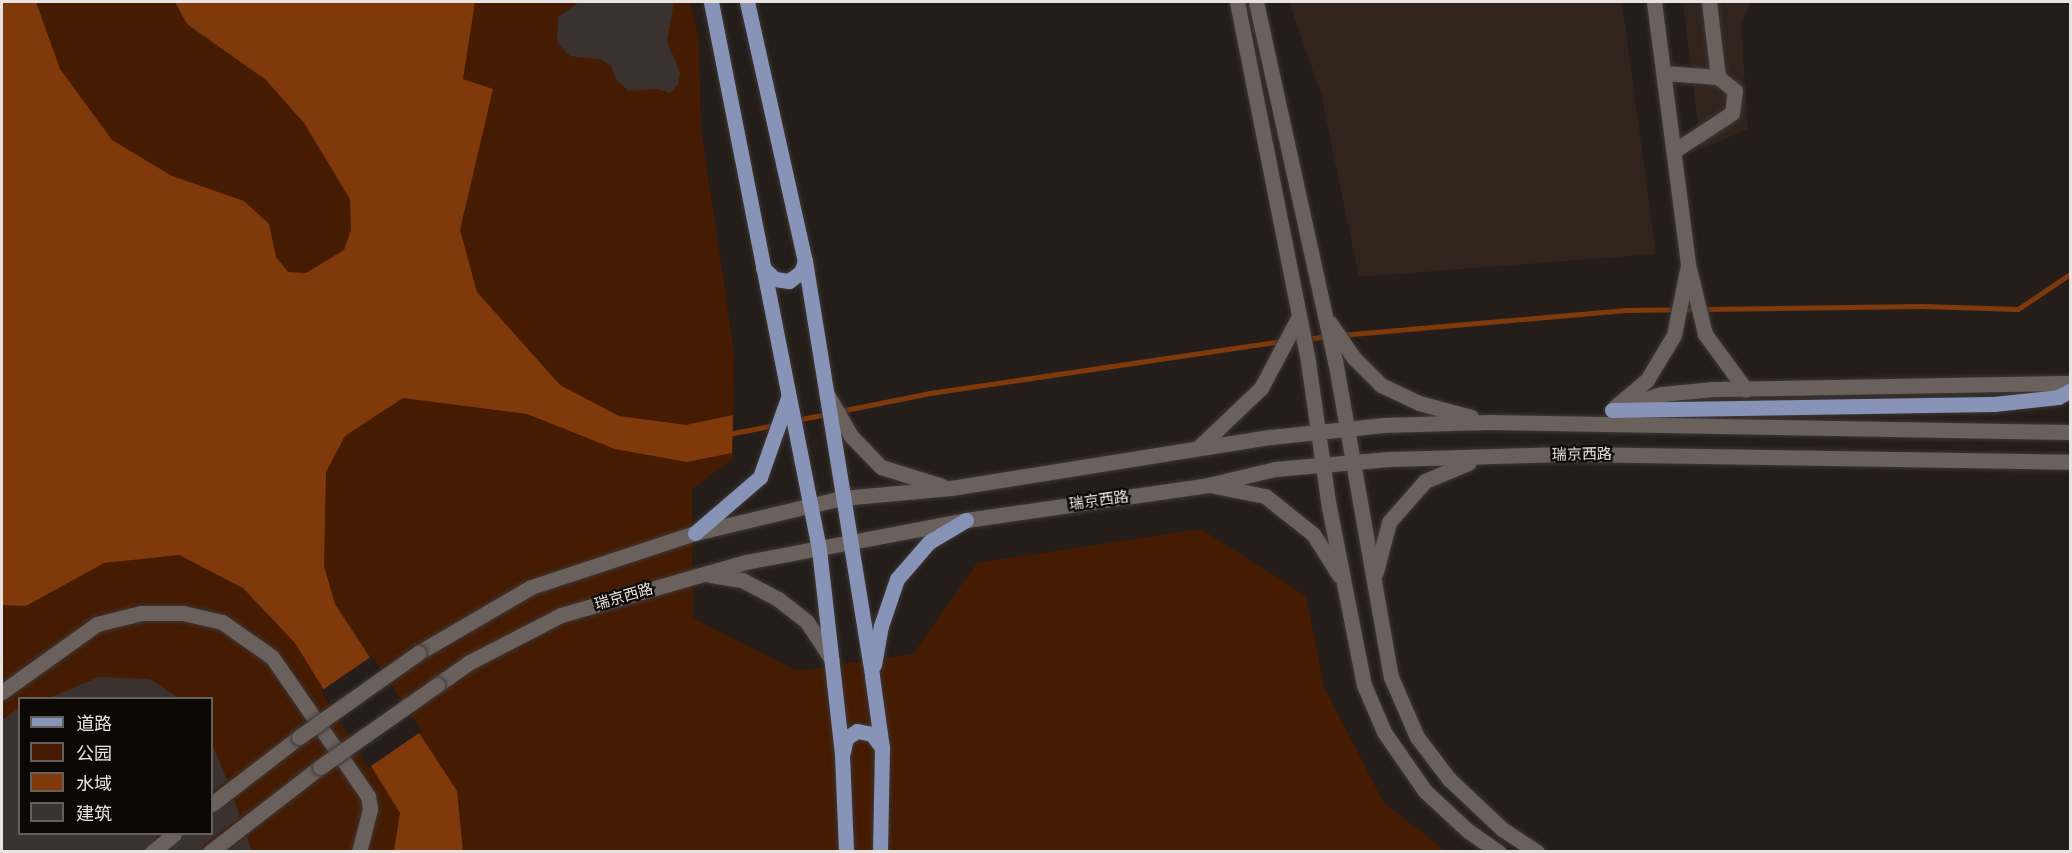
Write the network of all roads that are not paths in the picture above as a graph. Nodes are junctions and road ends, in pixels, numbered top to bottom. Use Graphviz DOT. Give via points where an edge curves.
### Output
graph roads {
  1 [pos="711,2"];
  2 [pos="747,2"];
  3 [pos="1237,2"];
  4 [pos="1256,2"];
  5 [pos="1654,2"];
  6 [pos="1708,2"];
  7 [pos="1664,73"];
  8 [pos="1718,77"];
  9 [pos="1674,151"];
  10 [pos="805,261"];
  11 [pos="1688,265"];
  12 [pos="763,268"];
  13 [pos="1325,310"];
  14 [pos="1296,311"];
  15 [pos="2070,383"];
  16 [pos="1746,390"];
  17 [pos="2070,391"];
  18 [pos="826,392"];
  19 [pos="788,398"];
  20 [pos="1612,410"];
  21 [pos="1567,421"];
  22 [pos="1489,422"];
  23 [pos="1347,429"];
  24 [pos="1318,432"];
  25 [pos="2070,432"];
  26 [pos="1200,446"];
  27 [pos="1476,459"];
  28 [pos="1353,462"];
  29 [pos="2070,462"];
  30 [pos="1323,465"];
  31 [pos="1208,485"];
  32 [pos="951,488"];
  33 [pos="842,498"];
  34 [pos="810,506"];
  35 [pos="966,520"];
  36 [pos="695,533"];
  37 [pos="848,544"];
  38 [pos="819,549"];
  39 [pos="704,574"];
  40 [pos="1375,578"];
  41 [pos="1346,585"];
  42 [pos="833,660"];
  43 [pos="872,676"];
  44 [pos="2,692"];
  45 [pos="882,748"];
  46 [pos="842,755"];
  47 [pos="213,803"];
  48 [pos="173,835"];
  49 [pos="152,852"];
  50 [pos="210,852"];
  51 [pos="359,852"];
  52 [pos="846,852"];
  53 [pos="880,852"];
  54 [pos="1498,852"];
  55 [pos="1536,852"];
  1 -- 12 [label="main road"];
  2 -- 10 [label="main road"];
  3 -- 14 [label="street"];
  4 -- 13 [label="street"];
  5 -- 7 [label="street"];
  6 -- 8 [label="street"];
  7 -- 8 [label="street"];
  7 -- 9 [label="street"];
  8 -- 9 [label="street" via="1735,91 1732,112"];
  9 -- 11 [label="street"];
  10 -- 12 [label="main road" via="801,272 789,280 775,279"];
  10 -- 18 [label="main road"];
  11 -- 16 [label="street" via="1705,334"];
  11 -- 20 [label="street" via="1674,334 1647,380"];
  12 -- 19 [label="main road"];
  13 -- 22 [label="street" via="1354,358 1381,385 1410,399"];
  13 -- 23 [label="street"];
  14 -- 24 [label="street"];
  14 -- 26 [label="street" via="1261,388"];
  15 -- 16 [label="street"];
  16 -- 20 [label="street" via="1662,394"];
  17 -- 20 [label="main road" via="2058,397 1994,404"];
  18 -- 32 [label="street" via="851,436 880,466"];
  18 -- 33 [label="main road"];
  19 -- 34 [label="main road"];
  19 -- 36 [label="main road" via="760,477"];
  20 -- 21 [label="street"];
  21 -- 22 [label="street"];
  21 -- 25 [label="street"];
  22 -- 23 [label="street"];
  23 -- 24 [label="street"];
  23 -- 28 [label="street"];
  24 -- 26 [label="street"];
  24 -- 30 [label="street"];
  26 -- 32 [label="street"];
  27 -- 28 [label="street, 瑞京西路"];
  27 -- 29 [label="street, 瑞京西路" via="1573,454"];
  27 -- 40 [label="street" via="1425,481 1389,522"];
  28 -- 30 [label="street, 瑞京西路"];
  28 -- 40 [label="street"];
  30 -- 31 [label="street, 瑞京西路" via="1275,469"];
  30 -- 41 [label="street"];
  31 -- 35 [label="street, 瑞京西路"];
  31 -- 41 [label="street" via="1265,496 1313,534"];
  32 -- 33 [label="street"];
  33 -- 34 [label="street"];
  33 -- 37 [label="main road"];
  34 -- 36 [label="street"];
  34 -- 38 [label="main road"];
  35 -- 37 [label="street, 瑞京西路"];
  35 -- 43 [label="main road" via="929,542 897,579 881,626"];
  36 -- 47 [label="street, bridge" via="531,587 418,653 299,736"];
  37 -- 38 [label="street, 瑞京西路"];
  37 -- 43 [label="main road"];
  38 -- 39 [label="street, 瑞京西路"];
  38 -- 42 [label="main road"];
  39 -- 42 [label="street" via="742,580 778,599 807,622"];
  39 -- 50 [label="street, 瑞京西路, bridge" via="561,615 468,663 320,767"];
  40 -- 55 [label="street" via="1391,677 1417,737 1449,779 1502,829"];
  41 -- 54 [label="street" via="1364,685 1384,732 1425,792 1467,831"];
  42 -- 46 [label="main road"];
  43 -- 45 [label="main road"];
  44 -- 51 [label="street" via="33,674 97,624 141,613 183,613 222,622 272,657 368,796 370,809"];
  45 -- 46 [label="main road" via="872,734 857,731 846,738"];
  45 -- 53 [label="main road"];
  46 -- 52 [label="main road"];
  48 -- 49 [label="street"];
}
